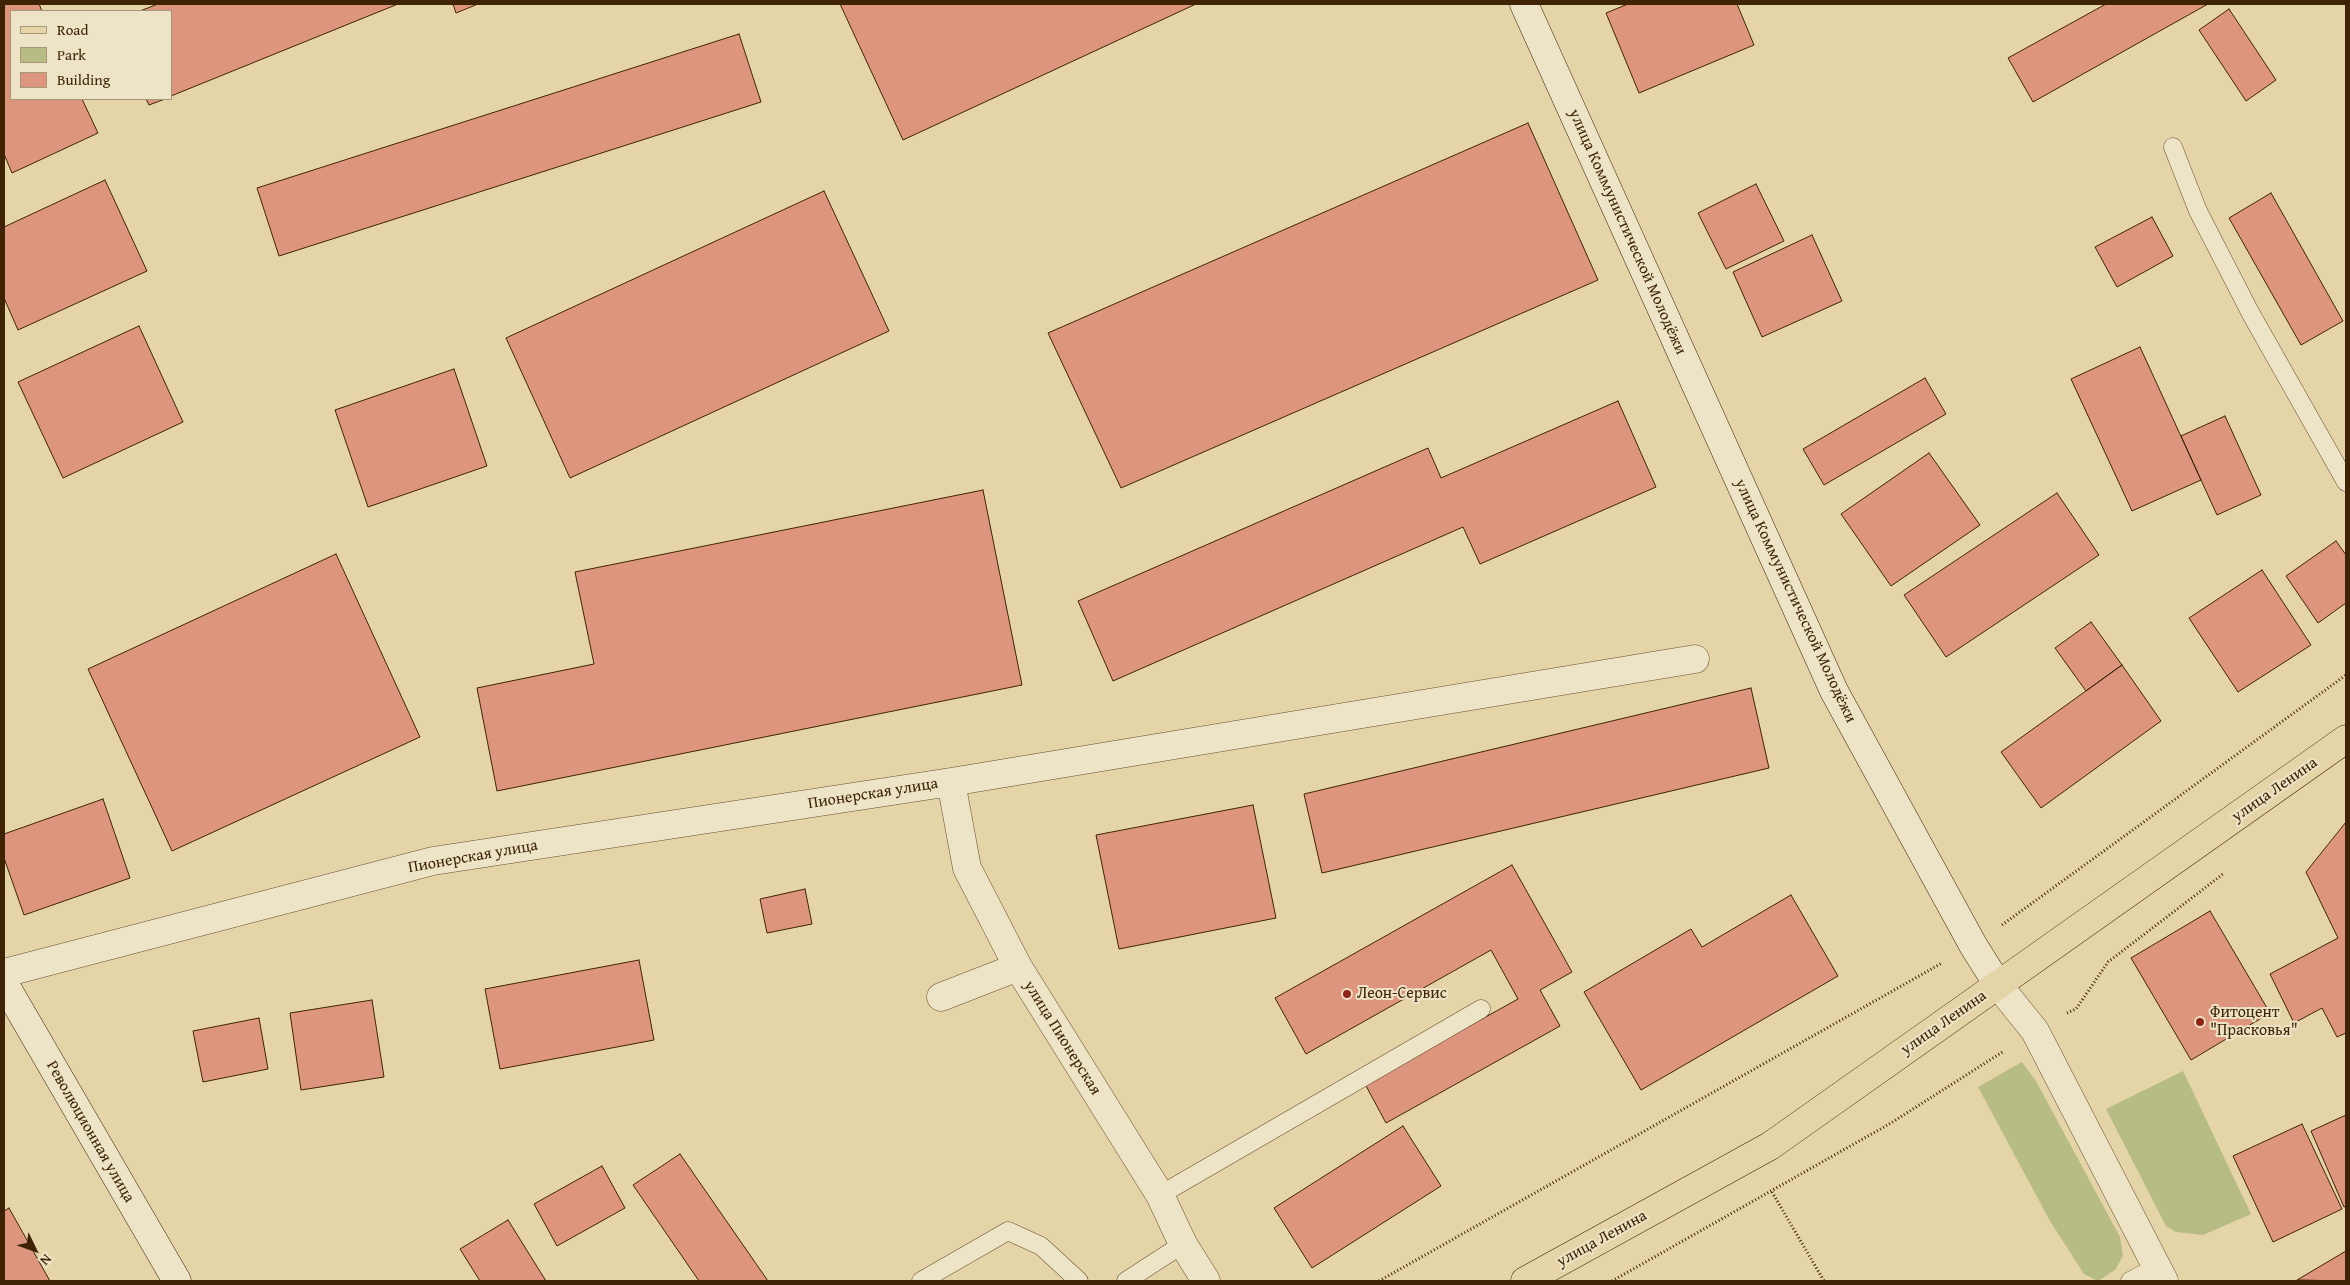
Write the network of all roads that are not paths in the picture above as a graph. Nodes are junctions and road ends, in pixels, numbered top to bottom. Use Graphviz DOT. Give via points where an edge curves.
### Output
graph roads {
  1 [pos="1524,4"];
  2 [pos="2173,147"];
  3 [pos="2346,482"];
  4 [pos="1695,659"];
  5 [pos="2346,739"];
  6 [pos="951,782"];
  7 [pos="1018,967"];
  8 [pos="4,973"];
  9 [pos="4,983"];
  10 [pos="1998,985"];
  11 [pos="942,997"];
  12 [pos="1481,1009"];
  13 [pos="1160,1195"];
  14 [pos="1183,1244"];
  15 [pos="2160,1274"];
  16 [pos="177,1281"];
  17 [pos="921,1281"];
  18 [pos="1079,1281"];
  19 [pos="1126,1281"];
  20 [pos="1206,1281"];
  21 [pos="1525,1281"];
  22 [pos="2130,1281"];
  1 -- 10 [label="street, улица Коммунистической Молодёжи" via="1834,691"];
  2 -- 3 [label="lane" via="2198,211 2251,314"];
  4 -- 6 [label="street, Пионерская улица"];
  5 -- 10 [label="main road, улица Ленина"];
  6 -- 7 [label="street, улица Пионерская" via="967,868"];
  6 -- 8 [label="street, Пионерская улица" via="433,861"];
  7 -- 11 [label="street"];
  7 -- 13 [label="street, улица Пионерская"];
  9 -- 16 [label="street, Революционная улица"];
  10 -- 15 [label="street, улица Коммунистической Молодёжи" via="2035,1031"];
  10 -- 21 [label="main road, улица Ленина" via="1770,1146"];
  12 -- 13 [label="lane"];
  13 -- 14 [label="street, улица Пионерская"];
  14 -- 19 [label="lane"];
  14 -- 20 [label="street, улица Пионерская"];
  15 -- 22 [label="lane"];
  17 -- 18 [label="lane" via="1008,1231 1041,1246"];
}
